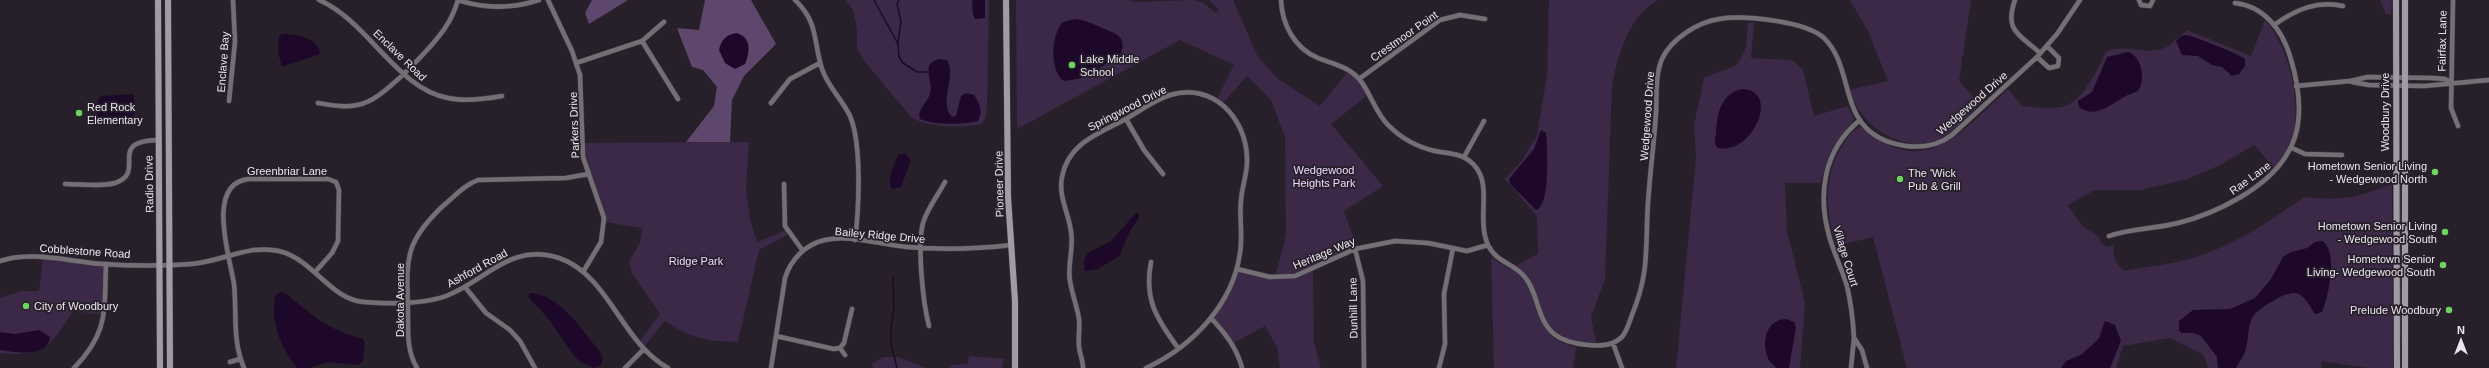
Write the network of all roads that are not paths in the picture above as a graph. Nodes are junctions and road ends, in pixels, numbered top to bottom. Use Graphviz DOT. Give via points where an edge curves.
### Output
graph roads {
  1 [pos="158,0"];
  2 [pos="168,0"];
  3 [pos="233,0"];
  4 [pos="319,0"];
  5 [pos="458,0"];
  6 [pos="539,0"];
  7 [pos="548,0"];
  8 [pos="795,0"];
  9 [pos="1006,0"];
  10 [pos="1282,0"];
  11 [pos="2015,0"];
  12 [pos="2080,0"];
  13 [pos="2139,0"];
  14 [pos="2153,0"];
  15 [pos="2396,0"];
  16 [pos="2404,0"];
  17 [pos="2453,0"];
  18 [pos="2235,3"];
  19 [pos="2343,6"];
  20 [pos="1485,19"];
  21 [pos="664,22"];
  22 [pos="2274,25"];
  23 [pos="642,41"];
  24 [pos="2047,46"];
  25 [pos="2039,55"];
  26 [pos="576,63"];
  27 [pos="820,63"];
  28 [pos="403,72"];
  29 [pos="2395,77"];
  30 [pos="2404,77"];
  31 [pos="1359,79"];
  32 [pos="2489,80"];
  33 [pos="2350,82"];
  34 [pos="2451,82"];
  35 [pos="2296,86"];
  36 [pos="2395,86"];
  37 [pos="2404,86"];
  38 [pos="502,96"];
  39 [pos="678,99"];
  40 [pos="229,101"];
  41 [pos="318,103"];
  42 [pos="771,103"];
  43 [pos="1126,119"];
  44 [pos="1860,120"];
  45 [pos="1484,121"];
  46 [pos="2458,126"];
  47 [pos="159,140"];
  48 [pos="2292,148"];
  49 [pos="2342,155"];
  50 [pos="1464,157"];
  51 [pos="588,174"];
  52 [pos="1163,174"];
  53 [pos="945,182"];
  54 [pos="65,184"];
  55 [pos="784,184"];
  56 [pos="2109,236"];
  57 [pos="855,240"];
  58 [pos="1012,245"];
  59 [pos="1488,245"];
  60 [pos="921,248"];
  61 [pos="1453,248"];
  62 [pos="1355,249"];
  63 [pos="803,251"];
  64 [pos="227,256"];
  65 [pos="0,261"];
  66 [pos="1151,262"];
  67 [pos="106,264"];
  68 [pos="160,264"];
  69 [pos="170,264"];
  70 [pos="1237,269"];
  71 [pos="316,271"];
  72 [pos="583,272"];
  73 [pos="465,287"];
  74 [pos="408,302"];
  75 [pos="852,309"];
  76 [pos="1211,318"];
  77 [pos="929,326"];
  78 [pos="776,336"];
  79 [pos="1854,338"];
  80 [pos="1613,343"];
  81 [pos="840,348"];
  82 [pos="1178,348"];
  83 [pos="643,350"];
  84 [pos="844,355"];
  85 [pos="240,359"];
  86 [pos="230,362"];
  87 [pos="78,367"];
  88 [pos="1149,367"];
  89 [pos="160,368"];
  90 [pos="170,368"];
  91 [pos="244,368"];
  92 [pos="417,368"];
  93 [pos="535,368"];
  94 [pos="624,368"];
  95 [pos="668,368"];
  96 [pos="771,368"];
  97 [pos="1015,368"];
  98 [pos="1083,368"];
  99 [pos="1242,368"];
  100 [pos="1364,368"];
  101 [pos="1440,368"];
  102 [pos="1622,368"];
  103 [pos="1851,368"];
  104 [pos="1867,368"];
  105 [pos="2397,368"];
  106 [pos="2405,368"];
  1 -- 47 [label="main road, Radio Drive"];
  2 -- 69 [label="main road, Radio Drive"];
  3 -- 40 [label="street, Enclave Bay" via="235,42"];
  4 -- 28 [label="street, Enclave Road" via="351,19"];
  5 -- 6 [label="street" via="505,8"];
  5 -- 28 [label="street" via="440,36"];
  7 -- 26 [label="street, Parkers Drive"];
  8 -- 27 [label="street" via="808,15 814,29"];
  9 -- 58 [label="main road, Pioneer Drive" via="1008,197"];
  10 -- 31 [label="street" via="1285,24 1300,46 1312,55 1341,65"];
  11 -- 25 [label="street" via="2010,13 2011,25"];
  12 -- 24 [label="street, Wedgewood Drive"];
  13 -- 14 [label="street" via="2140,5 2145,7 2150,6"];
  15 -- 29 [label="main road, Woodbury Drive"];
  16 -- 30 [label="main road, Woodbury Drive"];
  17 -- 34 [label="street, Fairfax Lane"];
  18 -- 22 [label="street, Rae Lane" via="2255,8"];
  19 -- 22 [label="street" via="2331,2 2315,3 2292,13"];
  20 -- 31 [label="street, Crestmoor Point" via="1460,15 1440,20"];
  21 -- 23 [label="street"];
  22 -- 35 [label="street, Rae Lane" via="2287,47"];
  23 -- 26 [label="street"];
  23 -- 39 [label="street"];
  24 -- 25 [label="street, Wedgewood Drive"];
  24 -- 25 [label="street" via="2059,58 2058,66 2050,68"];
  25 -- 44 [label="street, Wedgewood Drive" via="1952,135 1940,142 1917,146 1893,143 1874,133"];
  26 -- 51 [label="street, Parkers Drive" via="582,85 583,157"];
  27 -- 42 [label="street" via="790,79"];
  27 -- 57 [label="street" via="829,86 847,110 856,131"];
  28 -- 38 [label="street, Enclave Road" via="425,90 442,97 482,99"];
  28 -- 41 [label="street" via="382,93 366,102 343,107"];
  29 -- 30 [label="street"];
  29 -- 33 [label="street" via="2368,77"];
  29 -- 36 [label="main road, Woodbury Drive"];
  30 -- 34 [label="street" via="2440,78"];
  30 -- 37 [label="main road, Woodbury Drive"];
  31 -- 50 [label="street" via="1380,116 1399,135 1421,147"];
  32 -- 34 [label="street"];
  33 -- 35 [label="street"];
  33 -- 36 [label="street" via="2369,86"];
  34 -- 37 [label="street" via="2438,86"];
  34 -- 46 [label="street, Fairfax Lane" via="2452,112"];
  35 -- 48 [label="street, Rae Lane" via="2298,122"];
  36 -- 37 [label="street"];
  36 -- 105 [label="main road, Woodbury Drive"];
  37 -- 106 [label="main road, Woodbury Drive"];
  43 -- 52 [label="street" via="1141,145"];
  43 -- 70 [label="street, Springwood Drive" via="1159,99 1179,93 1208,96 1231,111 1243,133 1247,160 1240,200 1241,246"];
  43 -- 98 [label="street, Springwood Drive" via="1092,136 1079,146 1069,158 1062,179 1062,201 1071,231 1069,275 1079,319 1079,347"];
  44 -- 79 [label="street, Village Court" via="1844,135 1834,152 1826,170 1823,188 1827,228 1847,286"];
  44 -- 80 [label="street, Wedgewood Drive" via="1848,98 1835,53 1823,37 1807,27 1793,23 1723,18 1701,24 1671,45 1663,57 1659,72 1648,201 1645,276 1626,331"];
  45 -- 50 [label="street"];
  47 -- 54 [label="street" via="142,140 134,144 126,174 115,183"];
  47 -- 68 [label="main road, Radio Drive"];
  48 -- 49 [label="street" via="2305,154"];
  48 -- 56 [label="street, Rae Lane" via="2280,168 2266,180 2220,208 2179,223 2127,230"];
  50 -- 59 [label="street" via="1474,164 1483,181 1482,223"];
  51 -- 72 [label="street, Parkers Drive" via="603,210 605,226 598,248"];
  51 -- 74 [label="street, Dakota Avenue" via="566,178 485,178 465,186 425,223 414,238 408,262"];
  53 -- 60 [label="street" via="924,221"];
  55 -- 63 [label="street" via="785,226"];
  57 -- 60 [label="street, Bailey Ridge Drive"];
  57 -- 63 [label="street, Bailey Ridge Drive" via="824,240"];
  58 -- 60 [label="street, Bailey Ridge Drive"];
  58 -- 97 [label="main road, Pioneer Drive"];
  59 -- 61 [label="street, Heritage Way" via="1471,251"];
  59 -- 80 [label="street" via="1497,258 1521,273 1529,283 1545,324 1558,337 1582,345 1602,346"];
  60 -- 77 [label="street" via="925,311"];
  61 -- 62 [label="street, Heritage Way" via="1405,241 1375,243"];
  61 -- 101 [label="street" via="1444,294 1445,344"];
  62 -- 70 [label="street, Heritage Way" via="1295,276 1270,277"];
  62 -- 100 [label="street, Dunhill Lane" via="1363,281"];
  63 -- 78 [label="street, Bailey Ridge Drive" via="791,264 785,278"];
  64 -- 69 [label="street, Ashford Road" via="197,264"];
  64 -- 71 [label="street, Ashford Road" via="259,249 280,251 298,258"];
  64 -- 71 [label="street, Greenbriar Lane" via="224,204 227,193 235,184 249,179 328,179 336,182 339,190 339,235 332,253"];
  64 -- 85 [label="street, Greenbriar Lane" via="234,284 235,336"];
  65 -- 67 [label="street, Cobblestone Road" via="30,256"];
  66 -- 82 [label="street" via="1148,286 1150,302"];
  67 -- 68 [label="street, Cobblestone Road"];
  67 -- 87 [label="street" via="101,330"];
  68 -- 69 [label="street, Cobblestone Road"];
  68 -- 89 [label="main road, Radio Drive"];
  69 -- 90 [label="main road, Radio Drive"];
  70 -- 76 [label="street, Springwood Drive" via="1224,300"];
  71 -- 74 [label="street, Ashford Road" via="339,293 352,300"];
  72 -- 73 [label="street, Ashford Road" via="559,258 526,255 501,263"];
  72 -- 83 [label="street, Ashford Road" via="594,283"];
  73 -- 74 [label="street, Ashford Road" via="437,299"];
  73 -- 93 [label="street" via="486,313 510,330 520,341"];
  74 -- 92 [label="street, Dakota Avenue" via="408,346"];
  75 -- 81 [label="street" via="844,343"];
  76 -- 82 [label="street, Springwood Drive"];
  76 -- 99 [label="street" via="1228,336"];
  78 -- 81 [label="street"];
  78 -- 96 [label="street, Bailey Ridge Drive"];
  79 -- 103 [label="street, Village Court"];
  79 -- 104 [label="street, Village Court" via="1862,350"];
  80 -- 102 [label="street"];
  81 -- 84 [label="street"];
  82 -- 88 [label="street, Springwood Drive"];
  83 -- 94 [label="street"];
  83 -- 95 [label="street, Ashford Road"];
  85 -- 86 [label="street"];
  85 -- 91 [label="street, Greenbriar Lane"];
}
